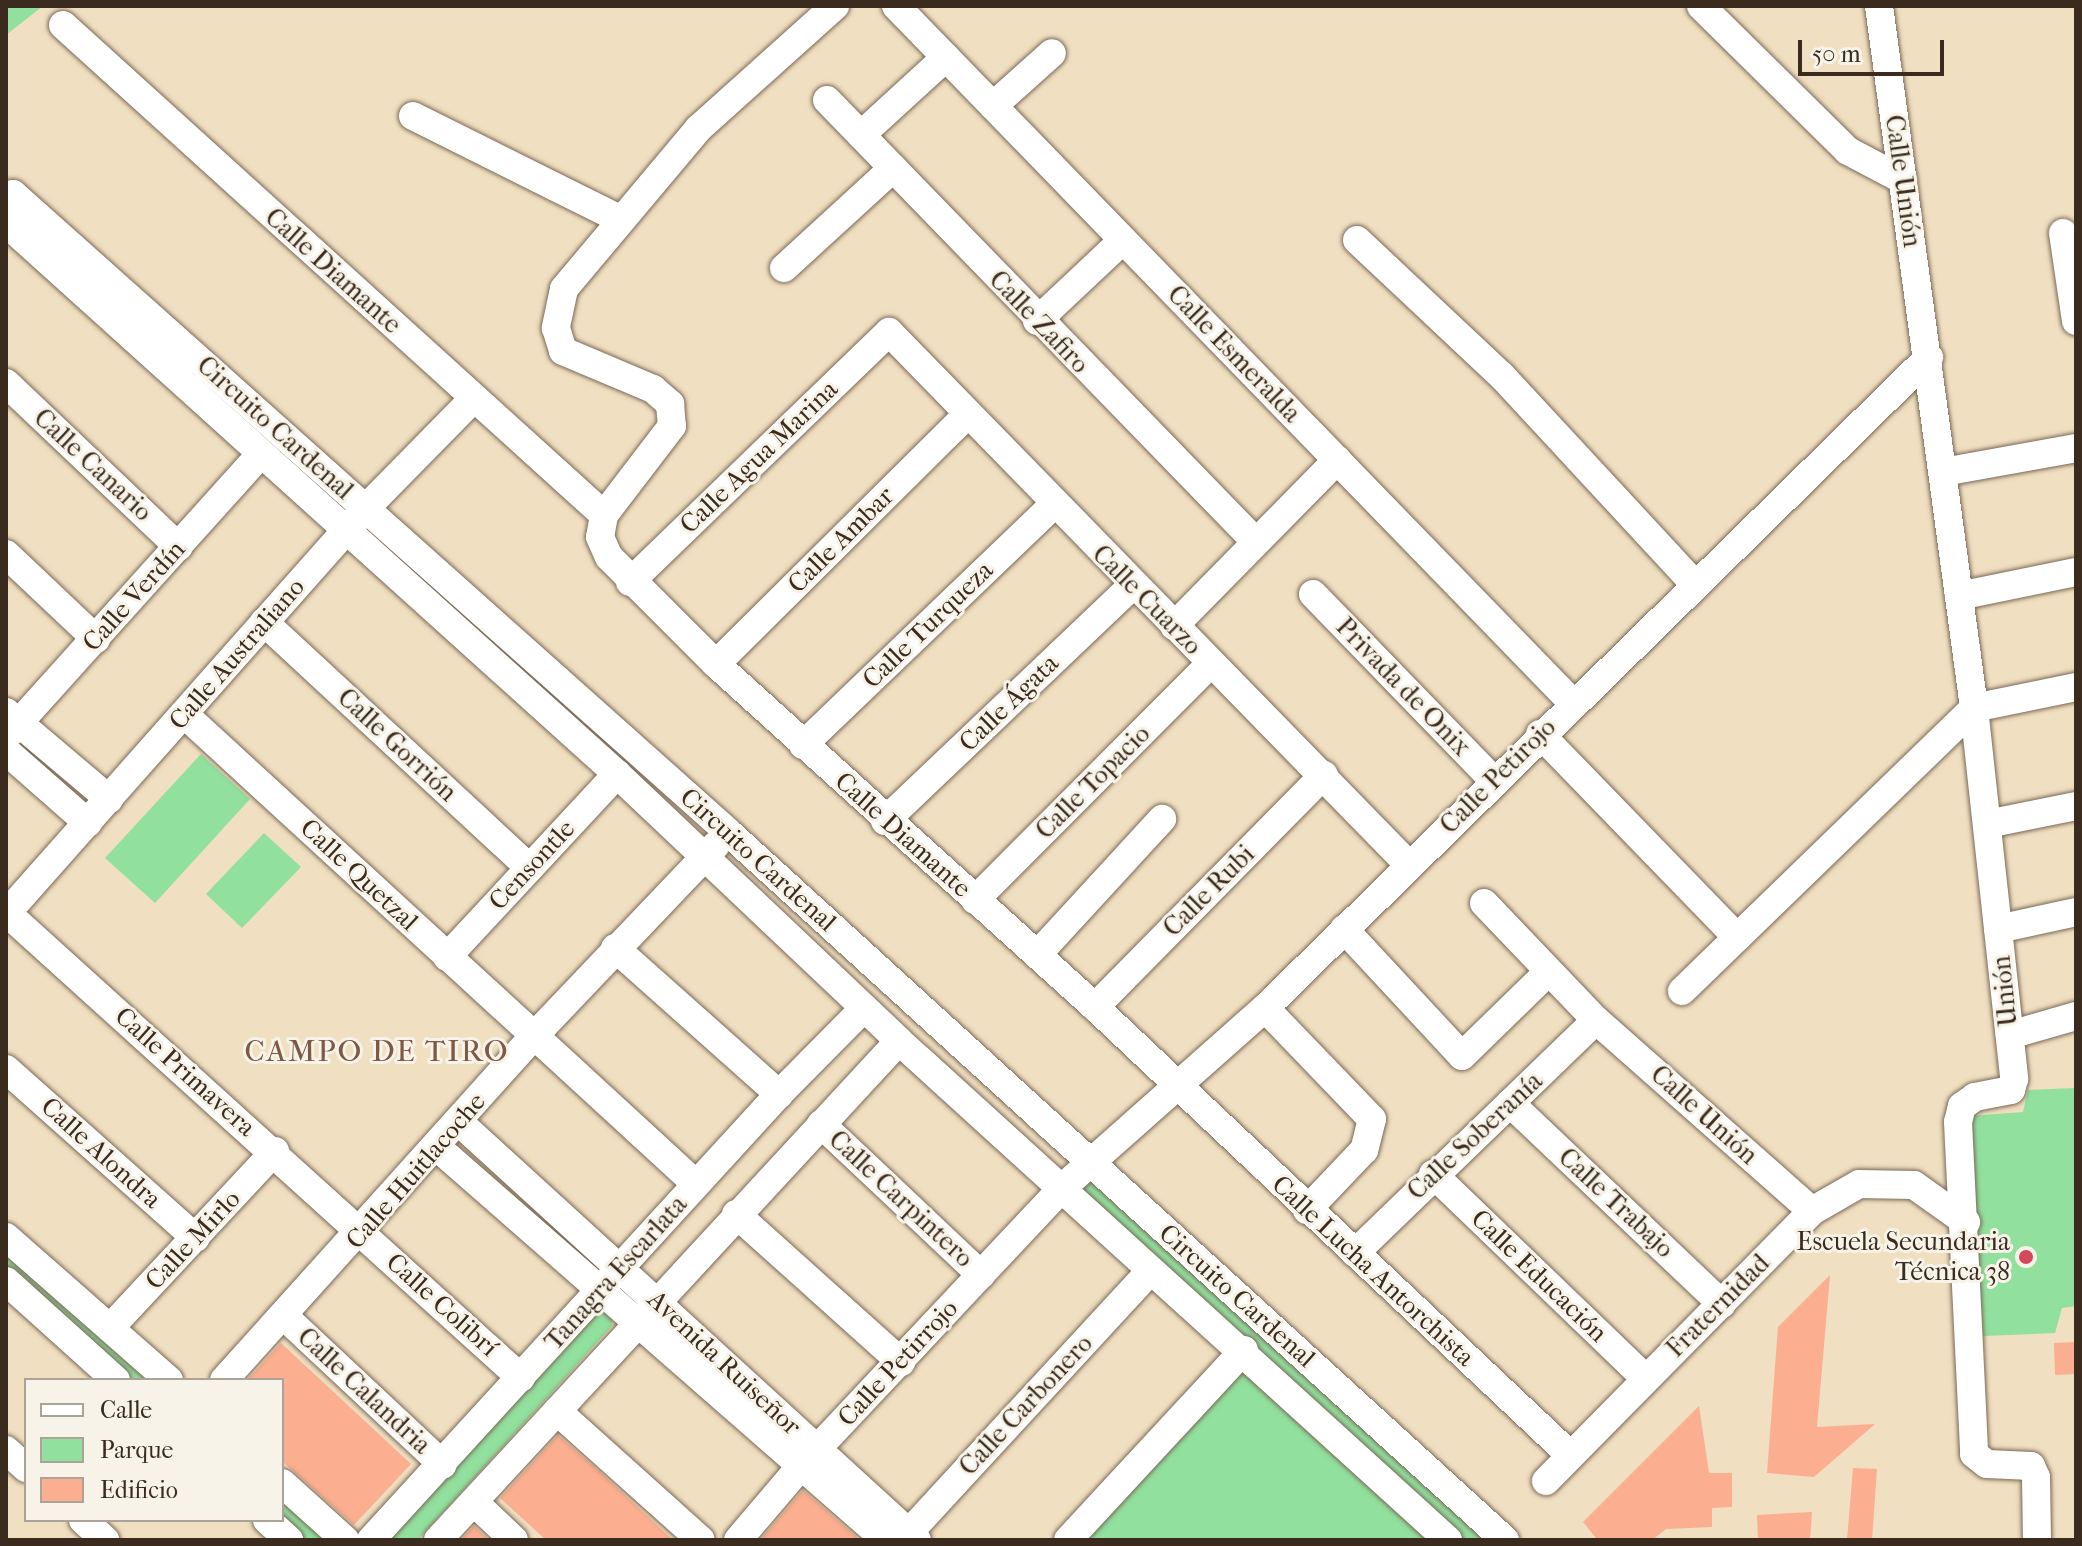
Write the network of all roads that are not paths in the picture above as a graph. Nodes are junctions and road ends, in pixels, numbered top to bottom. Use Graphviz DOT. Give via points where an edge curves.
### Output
graph roads {
  1 [pos="835,6"];
  2 [pos="896,6"];
  3 [pos="1701,6"];
  4 [pos="1879,6"];
  5 [pos="63,25"];
  6 [pos="1052,53"];
  7 [pos="946,57"];
  8 [pos="827,100"];
  9 [pos="993,106"];
  10 [pos="413,116"];
  11 [pos="861,135"];
  12 [pos="893,168"];
  13 [pos="1903,180"];
  14 [pos="6,201"];
  15 [pos="620,219"];
  16 [pos="6,223"];
  17 [pos="2063,233"];
  18 [pos="1123,240"];
  19 [pos="1357,240"];
  20 [pos="784,268"];
  21 [pos="1037,321"];
  22 [pos="2076,321"];
  23 [pos="889,332"];
  24 [pos="1929,357"];
  25 [pos="6,383"];
  26 [pos="473,399"];
  27 [pos="966,416"];
  28 [pos="2076,448"];
  29 [pos="261,454"];
  30 [pos="1337,460"];
  31 [pos="1943,472"];
  32 [pos="1053,505"];
  33 [pos="365,509"];
  34 [pos="604,515"];
  35 [pos="346,530"];
  36 [pos="1255,541"];
  37 [pos="179,547"];
  38 [pos="6,554"];
  39 [pos="2076,572"];
  40 [pos="630,582"];
  41 [pos="1694,583"];
  42 [pos="1132,586"];
  43 [pos="1313,594"];
  44 [pos="1959,596"];
  45 [pos="264,622"];
  46 [pos="1174,626"];
  47 [pos="96,639"];
  48 [pos="716,664"];
  49 [pos="1210,664"];
  50 [pos="2076,687"];
  51 [pos="1572,702"];
  52 [pos="1974,708"];
  53 [pos="184,714"];
  54 [pos="10,724"];
  55 [pos="1540,734"];
  56 [pos="803,745"];
  57 [pos="6,751"];
  58 [pos="617,774"];
  59 [pos="1324,775"];
  60 [pos="1493,780"];
  61 [pos="109,799"];
  62 [pos="2076,806"];
  63 [pos="1162,819"];
  64 [pos="885,821"];
  65 [pos="88,823"];
  66 [pos="1987,824"];
  67 [pos="728,832"];
  68 [pos="705,856"];
  69 [pos="1409,865"];
  70 [pos="530,868"];
  71 [pos="975,900"];
  72 [pos="1484,903"];
  73 [pos="2076,912"];
  74 [pos="7,914"];
  75 [pos="1344,929"];
  76 [pos="1998,929"];
  77 [pos="1737,937"];
  78 [pos="615,948"];
  79 [pos="1037,955"];
  80 [pos="447,957"];
  81 [pos="1548,972"];
  82 [pos="1682,991"];
  83 [pos="1095,1007"];
  84 [pos="864,1008"];
  85 [pos="1265,1008"];
  86 [pos="2076,1016"];
  87 [pos="1596,1020"];
  88 [pos="535,1035"];
  89 [pos="2010,1035"];
  90 [pos="899,1041"];
  91 [pos="6,1069"];
  92 [pos="1178,1086"];
  93 [pos="779,1094"];
  94 [pos="1510,1103"];
  95 [pos="459,1122"];
  96 [pos="821,1124"];
  97 [pos="438,1148"];
  98 [pos="275,1151"];
  99 [pos="1090,1162"];
  100 [pos="1433,1174"];
  101 [pos="696,1184"];
  102 [pos="1061,1189"];
  103 [pos="1307,1210"];
  104 [pos="1812,1211"];
  105 [pos="736,1214"];
  106 [pos="1966,1222"];
  107 [pos="362,1233"];
  108 [pos="6,1237"];
  109 [pos="196,1238"];
  110 [pos="1355,1253"];
  111 [pos="1151,1270"];
  112 [pos="981,1275"];
  113 [pos="610,1280"];
  114 [pos="6,1281"];
  115 [pos="656,1299"];
  116 [pos="1722,1304"];
  117 [pos="285,1317"];
  118 [pos="637,1321"];
  119 [pos="110,1328"];
  120 [pos="1244,1350"];
  121 [pos="901,1362"];
  122 [pos="114,1378"];
  123 [pos="167,1378"];
  124 [pos="226,1378"];
  125 [pos="521,1378"];
  126 [pos="1645,1378"];
  127 [pos="557,1411"];
  128 [pos="6,1450"];
  129 [pos="1570,1455"];
  130 [pos="809,1457"];
  131 [pos="443,1465"];
  132 [pos="24,1466"];
  133 [pos="1546,1481"];
  134 [pos="284,1485"];
  135 [pos="474,1502"];
  136 [pos="85,1522"];
  137 [pos="269,1522"];
  138 [pos="903,1538"];
  139 [pos="105,1540"];
  140 [pos="289,1540"];
  141 [pos="345,1540"];
  142 [pos="371,1540"];
  143 [pos="438,1540"];
  144 [pos="514,1540"];
  145 [pos="701,1540"];
  146 [pos="738,1540"];
  147 [pos="1068,1540"];
  148 [pos="1448,1540"];
  149 [pos="1505,1540"];
  150 [pos="2037,1540"];
  1 -- 15 [label="street" via="699,128"];
  2 -- 7 [label="street, Calle Esmeralda"];
  3 -- 13 [label="street" via="1848,151"];
  4 -- 13 [label="street, Calle Unión"];
  5 -- 26 [label="street, Calle Diamante"];
  6 -- 9 [label="street"];
  7 -- 9 [label="street, Calle Esmeralda"];
  7 -- 11 [label="street"];
  8 -- 11 [label="street, Calle Zafiro"];
  9 -- 18 [label="street, Calle Esmeralda"];
  10 -- 15 [label="street"];
  11 -- 12 [label="street, Calle Zafiro"];
  12 -- 20 [label="street"];
  12 -- 21 [label="street, Calle Zafiro"];
  13 -- 24 [label="street, Calle Unión"];
  14 -- 33 [label="street, Circuito Cardenal" via="13,194"];
  15 -- 34 [label="street" via="564,289 556,328 563,351 653,389 670,404 672,426"];
  16 -- 29 [label="street, Circuito Cardenal"];
  17 -- 22 [label="street"];
  18 -- 21 [label="street"];
  18 -- 30 [label="street, Calle Esmeralda"];
  19 -- 41 [label="street" via="1502,376"];
  21 -- 36 [label="street, Calle Zafiro"];
  23 -- 27 [label="street, Calle Cuarzo"];
  23 -- 40 [label="street, Calle Agua Marina"];
  24 -- 31 [label="street, Unión"];
  24 -- 41 [label="street, Calle Petirojo"];
  25 -- 37 [label="street, Calle Canario"];
  26 -- 33 [label="street, Calle Australiano"];
  26 -- 34 [label="street, Calle Diamante"];
  27 -- 32 [label="street, Calle Cuarzo"];
  27 -- 48 [label="street, Calle Ambar"];
  28 -- 31 [label="street"];
  29 -- 35 [label="street, Circuito Cardenal"];
  29 -- 37 [label="street, Calle Verdín"];
  30 -- 36 [label="street"];
  30 -- 51 [label="street, Calle Esmeralda"];
  31 -- 44 [label="street, Unión"];
  32 -- 42 [label="street, Calle Cuarzo"];
  32 -- 56 [label="street, Calle Turqueza"];
  33 -- 35 [label="street, Calle Australiano"];
  33 -- 67 [label="street, Circuito Cardenal"];
  34 -- 40 [label="street, Calle Diamante" via="600,537"];
  35 -- 45 [label="street, Calle Australiano"];
  35 -- 58 [label="street, Circuito Cardenal"];
  36 -- 46 [label="street"];
  37 -- 47 [label="street, Calle Verdín"];
  38 -- 47 [label="street"];
  39 -- 44 [label="street"];
  40 -- 48 [label="street, Calle Diamante"];
  41 -- 51 [label="street, Calle Petirojo"];
  42 -- 46 [label="street, Calle Cuarzo"];
  42 -- 64 [label="street, Calle Ágata"];
  43 -- 60 [label="street, Privada de Onix"];
  44 -- 52 [label="street, Unión"];
  45 -- 53 [label="street, Calle Australiano"];
  45 -- 70 [label="street, Calle Gorrión"];
  46 -- 49 [label="street, Calle Cuarzo"];
  47 -- 54 [label="street, Calle Verdín"];
  48 -- 56 [label="street, Calle Diamante"];
  49 -- 59 [label="street, Calle Cuarzo"];
  49 -- 71 [label="street, Calle Topacio"];
  50 -- 52 [label="street"];
  51 -- 55 [label="street, Calle Petirojo"];
  52 -- 66 [label="street, Unión"];
  52 -- 77 [label="street"];
  53 -- 61 [label="street, Calle Australiano"];
  53 -- 80 [label="street, Calle Quetzal"];
  54 -- 61 [label="street"];
  55 -- 60 [label="street, Calle Petirojo"];
  55 -- 77 [label="street"];
  56 -- 64 [label="street, Calle Diamante"];
  57 -- 65 [label="street"];
  58 -- 68 [label="street, Circuito Cardenal"];
  58 -- 70 [label="street, Censontle"];
  59 -- 69 [label="street, Calle Cuarzo"];
  59 -- 83 [label="street, Calle Rubi"];
  60 -- 69 [label="street, Calle Petirojo"];
  61 -- 65 [label="street, Calle Australiano"];
  62 -- 66 [label="street"];
  63 -- 79 [label="street"];
  64 -- 71 [label="street, Calle Diamante"];
  65 -- 74 [label="street, Calle Australiano"];
  66 -- 76 [label="street, Unión"];
  67 -- 68 [label="street, Calle Huitlacoche"];
  67 -- 99 [label="street, Circuito Cardenal"];
  68 -- 78 [label="street, Calle Huitlacoche"];
  68 -- 84 [label="street, Circuito Cardenal"];
  69 -- 75 [label="street, Calle Petirojo"];
  70 -- 80 [label="street, Censontle"];
  71 -- 79 [label="street, Calle Diamante"];
  72 -- 81 [label="street, Calle Unión"];
  73 -- 76 [label="street"];
  74 -- 98 [label="street, Calle Primavera"];
  75 -- 81 [label="street" via="1462,1056"];
  75 -- 85 [label="street, Calle Petirojo"];
  76 -- 89 [label="street, Unión"];
  77 -- 82 [label="street"];
  78 -- 88 [label="street, Calle Huitlacoche"];
  78 -- 93 [label="street"];
  79 -- 83 [label="street, Calle Diamante"];
  80 -- 88 [label="street, Calle Quetzal"];
  81 -- 87 [label="street, Calle Unión"];
  83 -- 92 [label="street, Calle Diamante"];
  84 -- 90 [label="street, Circuito Cardenal"];
  84 -- 93 [label="street, Tanagra Escarlata"];
  85 -- 92 [label="street, Calle Petirojo"];
  85 -- 103 [label="street" via="1372,1119 1364,1150"];
  86 -- 89 [label="street"];
  87 -- 94 [label="street, Calle Soberanía"];
  87 -- 104 [label="street, Calle Unión"];
  88 -- 95 [label="street, Calle Huitlacoche"];
  88 -- 101 [label="street, Calle Quetzal"];
  89 -- 106 [label="street, Unión" via="2011,1090 1975,1097 1962,1106 1958,1122"];
  90 -- 96 [label="street, Tanagra Escarlata"];
  90 -- 102 [label="street, Circuito Cardenal"];
  91 -- 109 [label="street, Calle Alondra"];
  92 -- 99 [label="street, Calle Petirojo"];
  92 -- 103 [label="street, Calle Lucha Antorchista"];
  93 -- 101 [label="street, Tanagra Escarlata"];
  94 -- 100 [label="street, Calle Soberanía"];
  94 -- 116 [label="street, Calle Trabajo"];
  95 -- 97 [label="street, Calle Huitlacoche"];
  95 -- 113 [label="street, Avenida Ruiseñor"];
  96 -- 105 [label="street, Tanagra Escarlata"];
  96 -- 112 [label="street, Calle Carpintero"];
  97 -- 107 [label="street, Calle Huitlacoche"];
  97 -- 113 [label="street, Avenida Ruiseñor"];
  98 -- 107 [label="street, Calle Primavera"];
  98 -- 109 [label="street, Calle Mirlo"];
  99 -- 102 [label="street, Calle Petirojo"];
  99 -- 149 [label="street, Circuito Cardenal"];
  100 -- 110 [label="street, Calle Soberanía"];
  100 -- 126 [label="street, Calle Educación"];
  101 -- 113 [label="street, Tanagra Escarlata"];
  102 -- 111 [label="street, Circuito Cardenal"];
  102 -- 112 [label="street, Calle Petirrojo"];
  103 -- 110 [label="street, Calle Lucha Antorchista"];
  104 -- 106 [label="street, Fraternidad" via="1859,1184 1914,1185"];
  104 -- 116 [label="street, Fraternidad"];
  105 -- 115 [label="street, Tanagra Escarlata"];
  105 -- 121 [label="street"];
  106 -- 150 [label="street, Unión" via="1974,1454 1987,1464 2031,1466 2036,1477"];
  107 -- 117 [label="street, Calle Huitlacoche"];
  107 -- 125 [label="street, Calle Colibrí"];
  108 -- 119 [label="street"];
  109 -- 119 [label="street, Calle Mirlo"];
  110 -- 129 [label="street, Calle Lucha Antorchista"];
  111 -- 120 [label="street, Circuito Cardenal"];
  111 -- 138 [label="street, Calle Carbonero"];
  112 -- 121 [label="street, Calle Petirrojo"];
  113 -- 115 [label="street, Avenida Ruiseñor"];
  113 -- 118 [label="street, Avenida Ruiseñor"];
  113 -- 125 [label="street, Tanagra Escarlata"];
  114 -- 122 [label="street"];
  115 -- 118 [label="street, Tanagra Escarlata"];
  115 -- 130 [label="street, Avenida Ruiseñor"];
  116 -- 126 [label="street, Fraternidad"];
  117 -- 124 [label="street, Calle Huitlacoche"];
  117 -- 131 [label="street, Calle Calandria"];
  118 -- 127 [label="street, Tanagra Escarlata"];
  118 -- 130 [label="street, Avenida Ruiseñor"];
  119 -- 123 [label="street"];
  120 -- 147 [label="street"];
  120 -- 148 [label="street, Circuito Cardenal"];
  121 -- 130 [label="street, Calle Petirrojo"];
  125 -- 131 [label="street, Tanagra Escarlata"];
  126 -- 129 [label="street, Fraternidad"];
  127 -- 135 [label="street, Tanagra Escarlata"];
  127 -- 145 [label="street"];
  128 -- 132 [label="street"];
  129 -- 133 [label="street, Fraternidad"];
  130 -- 138 [label="street, Avenida Ruiseñor"];
  130 -- 146 [label="street, Calle Petirrojo"];
  131 -- 142 [label="street, Tanagra Escarlata"];
  134 -- 141 [label="street"];
  135 -- 143 [label="street, Tanagra Escarlata"];
  135 -- 144 [label="street"];
  136 -- 139 [label="street"];
  137 -- 140 [label="street"];
}
